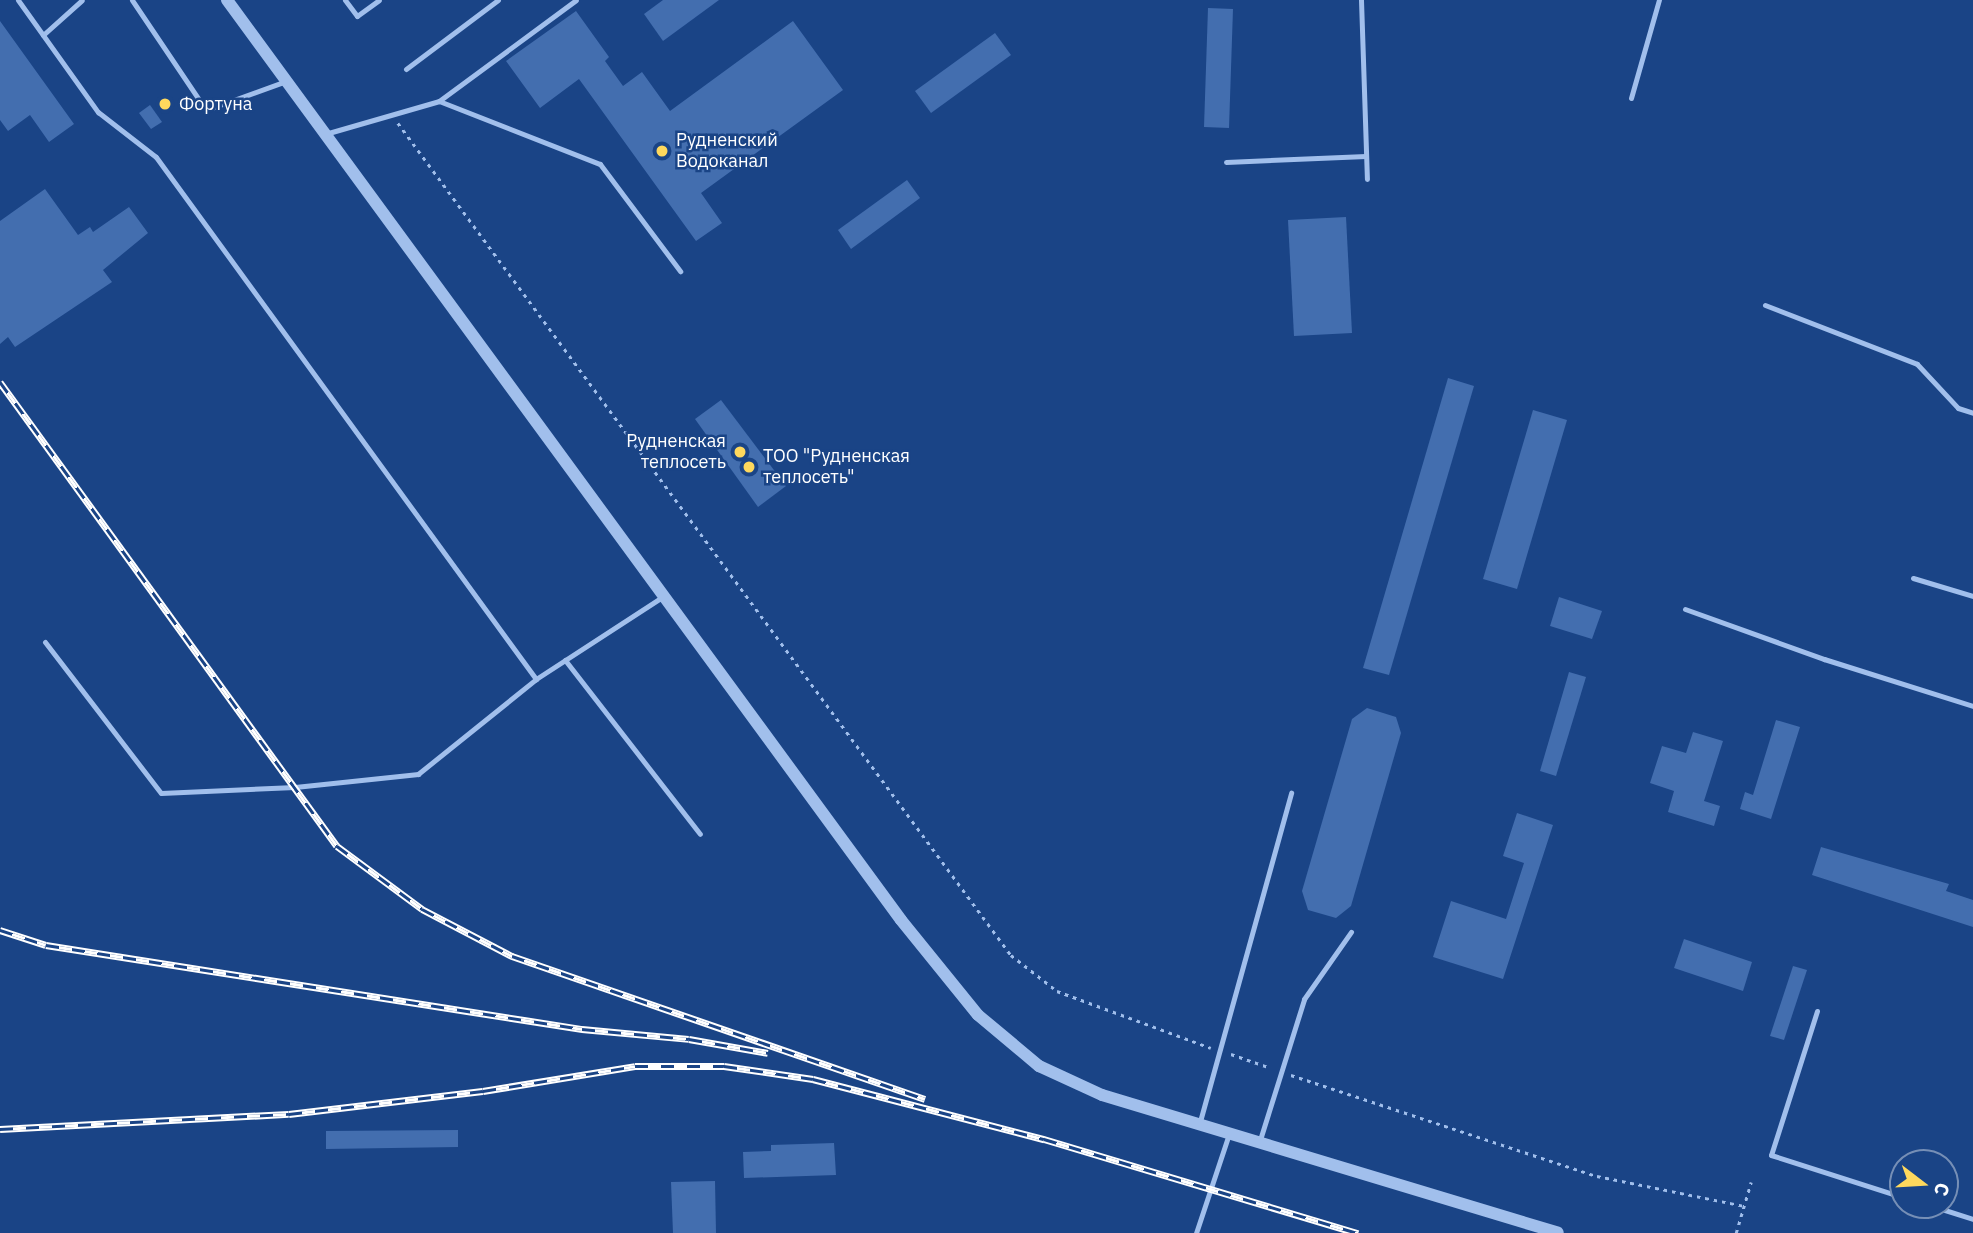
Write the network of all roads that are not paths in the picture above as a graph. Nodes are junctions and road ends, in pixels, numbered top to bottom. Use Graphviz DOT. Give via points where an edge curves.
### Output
graph roads {
  1 [pos="18,0"];
  2 [pos="82,0"];
  3 [pos="132,0"];
  4 [pos="227,0"];
  5 [pos="345,0"];
  6 [pos="379,0"];
  7 [pos="498,0"];
  8 [pos="576,0"];
  9 [pos="1361,0"];
  10 [pos="1659,0"];
  11 [pos="43,35"];
  12 [pos="406,69"];
  13 [pos="286,81"];
  14 [pos="1631,98"];
  15 [pos="439,101"];
  16 [pos="325,134"];
  17 [pos="1366,156"];
  18 [pos="1226,162"];
  19 [pos="1367,179"];
  20 [pos="680,271"];
  21 [pos="1765,305"];
  22 [pos="1973,412"];
  23 [pos="1913,578"];
  24 [pos="664,596"];
  25 [pos="1973,596"];
  26 [pos="1685,609"];
  27 [pos="45,642"];
  28 [pos="565,660"];
  29 [pos="536,678"];
  30 [pos="1973,706"];
  31 [pos="1291,793"];
  32 [pos="700,834"];
  33 [pos="1351,932"];
  34 [pos="1816,1011"];
  35 [pos="1199,1125"];
  36 [pos="1229,1134"];
  37 [pos="1259,1143"];
  38 [pos="1889,1193"];
  39 [pos="1196,1233"];
  40 [pos="1558,1233"];
  1 -- 11 [label="lane"];
  2 -- 11 [label="lane"];
  3 -- 13 [label="lane" via="206,110"];
  4 -- 13 [label="street"];
  5 -- 6 [label="lane" via="357,16"];
  7 -- 12 [label="lane"];
  8 -- 15 [label="lane"];
  9 -- 17 [label="lane"];
  10 -- 14 [label="lane"];
  11 -- 29 [label="lane" via="98,112 156,157"];
  13 -- 16 [label="street"];
  15 -- 16 [label="lane"];
  15 -- 20 [label="lane" via="600,164"];
  16 -- 24 [label="street"];
  17 -- 18 [label="lane"];
  17 -- 19 [label="lane"];
  21 -- 22 [label="lane" via="1917,364 1958,408"];
  23 -- 25 [label="lane"];
  24 -- 28 [label="lane"];
  24 -- 35 [label="street" via="901,920 978,1015 1039,1066 1102,1095"];
  26 -- 30 [label="lane"];
  27 -- 29 [label="lane" via="161,793 295,787 418,774"];
  28 -- 29 [label="lane"];
  28 -- 32 [label="lane"];
  31 -- 35 [label="lane"];
  33 -- 37 [label="lane" via="1304,999"];
  34 -- 38 [label="lane" via="1771,1155"];
  35 -- 36 [label="street"];
  36 -- 37 [label="street"];
  36 -- 39 [label="lane"];
  37 -- 40 [label="street"];
}
